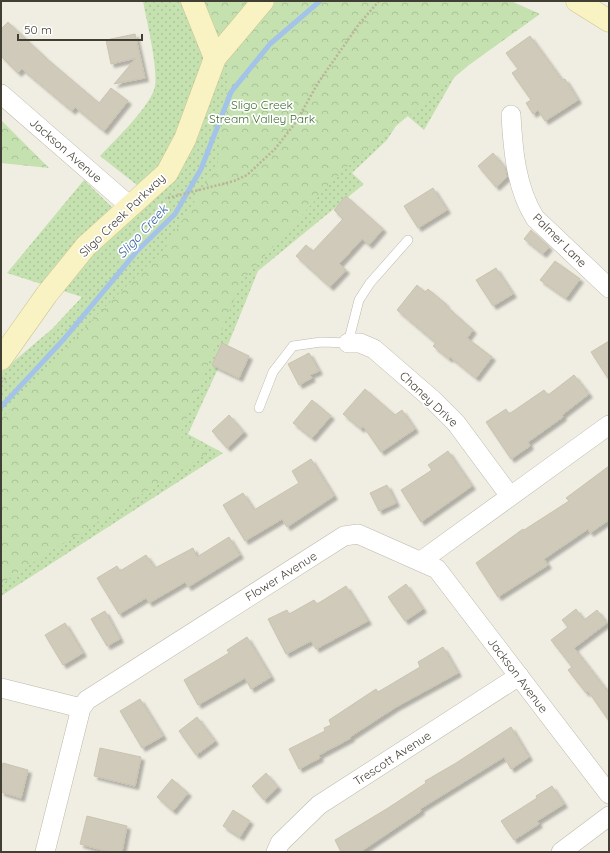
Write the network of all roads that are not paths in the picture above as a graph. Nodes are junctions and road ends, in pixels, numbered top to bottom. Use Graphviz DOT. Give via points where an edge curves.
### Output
graph roads {
  1 [pos="192,1"];
  2 [pos="263,1"];
  3 [pos="577,1"];
  4 [pos="609,21"];
  5 [pos="215,58"];
  6 [pos="1,94"];
  7 [pos="511,115"];
  8 [pos="131,207"];
  9 [pos="408,240"];
  10 [pos="609,288"];
  11 [pos="348,343"];
  12 [pos="1,360"];
  13 [pos="259,408"];
  14 [pos="609,425"];
  15 [pos="510,496"];
  16 [pos="421,561"];
  17 [pos="519,676"];
  18 [pos="1,688"];
  19 [pos="81,708"];
  20 [pos="609,794"];
  21 [pos="609,816"];
  22 [pos="45,852"];
  23 [pos="276,852"];
  24 [pos="561,852"];
  1 -- 5 [label="street"];
  2 -- 5 [label="street, Sligo Creek Parkway"];
  3 -- 4 [label="street"];
  5 -- 8 [label="street, Sligo Creek Parkway" via="185,139 167,173"];
  6 -- 8 [label="street, Jackson Avenue"];
  7 -- 10 [label="street, Palmer Lane" via="517,171 528,207 535,218"];
  8 -- 12 [label="street, Sligo Creek Parkway" via="86,246 47,294"];
  9 -- 11 [label="lane" via="370,282 359,300"];
  11 -- 13 [label="lane" via="321,342 293,346 273,372"];
  11 -- 15 [label="street, Chaney Drive" via="360,343 374,349 433,400 456,423"];
  14 -- 15 [label="street"];
  15 -- 16 [label="street"];
  16 -- 17 [label="street, Jackson Avenue" via="437,569"];
  16 -- 19 [label="street, Flower Avenue" via="358,534 344,536 87,700"];
  17 -- 20 [label="street, Jackson Avenue"];
  17 -- 23 [label="street, Trescott Avenue" via="319,805 280,843"];
  18 -- 19 [label="street"];
  19 -- 22 [label="street"];
  21 -- 24 [label="street"];
}
